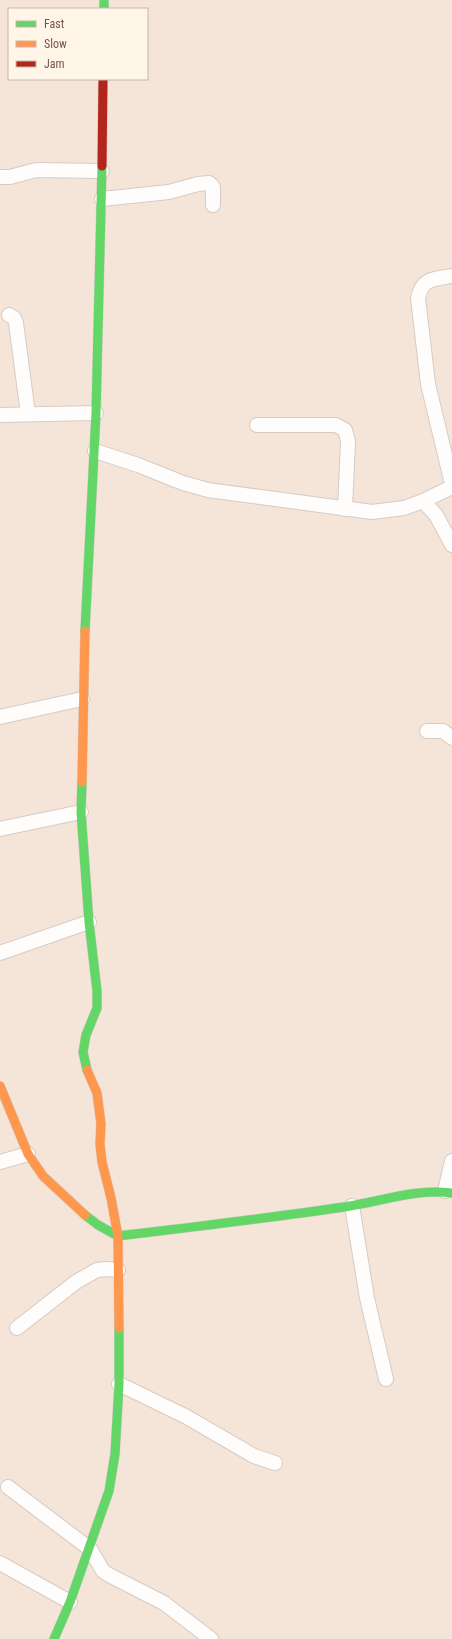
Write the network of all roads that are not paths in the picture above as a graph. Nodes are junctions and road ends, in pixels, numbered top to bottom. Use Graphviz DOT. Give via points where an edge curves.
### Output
graph roads {
  1 [pos="103,80"];
  2 [pos="102,171"];
  3 [pos="0,177"];
  4 [pos="102,199"];
  5 [pos="213,205"];
  6 [pos="452,276"];
  7 [pos="9,315"];
  8 [pos="96,413"];
  9 [pos="28,414"];
  10 [pos="0,415"];
  11 [pos="257,425"];
  12 [pos="95,451"];
  13 [pos="452,484"];
  14 [pos="452,487"];
  15 [pos="423,501"];
  16 [pos="345,508"];
  17 [pos="452,545"];
  18 [pos="82,699"];
  19 [pos="0,717"];
  20 [pos="426,731"];
  21 [pos="452,738"];
  22 [pos="81,812"];
  23 [pos="0,829"];
  24 [pos="89,922"];
  25 [pos="0,953"];
  26 [pos="0,1086"];
  27 [pos="28,1154"];
  28 [pos="452,1161"];
  29 [pos="0,1162"];
  30 [pos="449,1192"];
  31 [pos="352,1206"];
  32 [pos="118,1236"];
  33 [pos="118,1270"];
  34 [pos="17,1328"];
  35 [pos="386,1379"];
  36 [pos="119,1384"];
  37 [pos="276,1463"];
  38 [pos="8,1487"];
  39 [pos="90,1549"];
  40 [pos="0,1563"];
  41 [pos="70,1602"];
  42 [pos="54,1639"];
  43 [pos="211,1639"];
  1 -- 2 [label="street"];
  2 -- 3 [label="street" via="36,170"];
  2 -- 4 [label="street"];
  4 -- 5 [label="street" via="169,192 209,183 212,187"];
  4 -- 8 [label="street"];
  6 -- 13 [label="street" via="429,280 420,288 418,298 428,384"];
  7 -- 9 [label="street" via="16,323"];
  8 -- 9 [label="street"];
  8 -- 12 [label="street"];
  9 -- 10 [label="street"];
  11 -- 16 [label="street" via="336,426 345,430 348,441"];
  12 -- 16 [label="street" via="208,490"];
  12 -- 18 [label="street"];
  14 -- 15 [label="street"];
  15 -- 16 [label="street" via="404,508 372,512"];
  15 -- 17 [label="street" via="436,516"];
  18 -- 19 [label="street"];
  18 -- 22 [label="street"];
  20 -- 21 [label="street" via="443,731"];
  22 -- 23 [label="street"];
  22 -- 24 [label="street"];
  24 -- 25 [label="street"];
  24 -- 32 [label="street" via="97,1008 83,1052 85,1066 97,1093 102,1162"];
  26 -- 27 [label="street"];
  27 -- 29 [label="street"];
  27 -- 32 [label="street" via="43,1176 80,1211"];
  28 -- 30 [label="street"];
  30 -- 31 [label="street"];
  31 -- 32 [label="street"];
  31 -- 35 [label="street" via="367,1298"];
  32 -- 33 [label="street"];
  33 -- 34 [label="street" via="97,1270 76,1282"];
  33 -- 36 [label="street"];
  36 -- 37 [label="street" via="191,1419 254,1456"];
  36 -- 39 [label="street" via="115,1454 109,1491"];
  38 -- 39 [label="street"];
  39 -- 41 [label="street"];
  39 -- 43 [label="street" via="103,1571 164,1603"];
  40 -- 41 [label="street"];
  41 -- 42 [label="street"];
}
